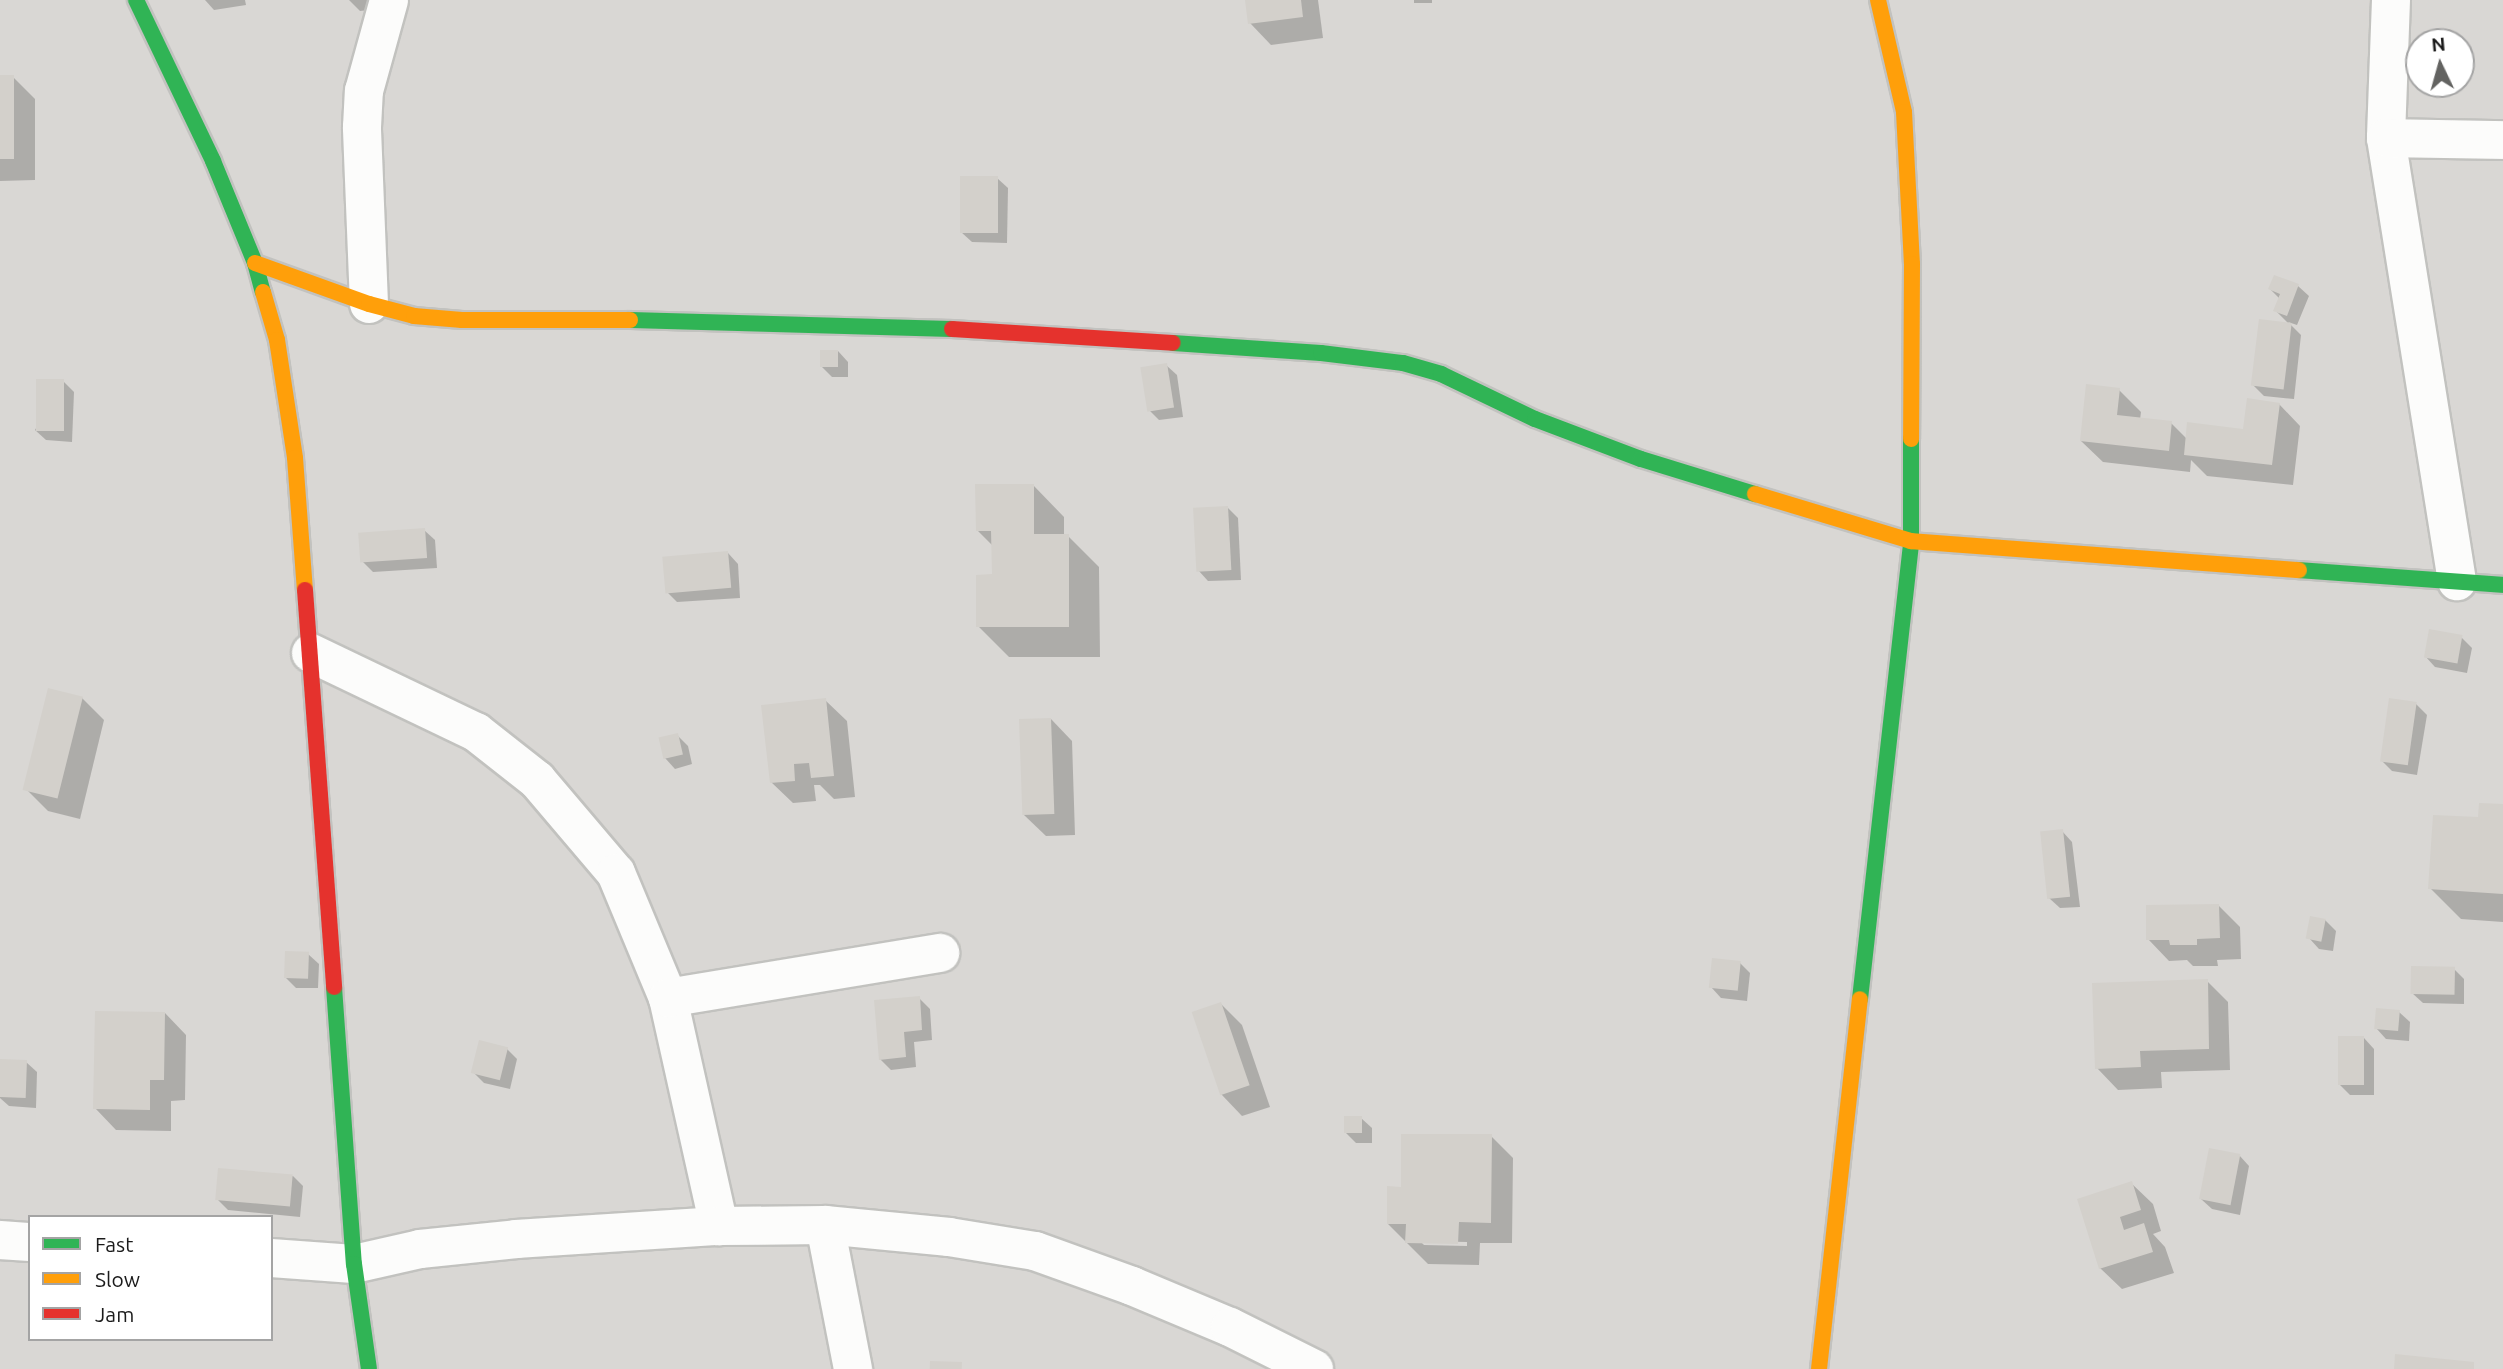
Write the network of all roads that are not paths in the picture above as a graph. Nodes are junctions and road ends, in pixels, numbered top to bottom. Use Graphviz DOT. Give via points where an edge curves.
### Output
graph roads {
  1 [pos="136,0"];
  2 [pos="389,0"];
  3 [pos="1878,0"];
  4 [pos="2391,0"];
  5 [pos="2386,138"];
  6 [pos="2503,140"];
  7 [pos="255,263"];
  8 [pos="369,304"];
  9 [pos="1911,541"];
  10 [pos="2457,581"];
  11 [pos="2503,585"];
  12 [pos="311,653"];
  13 [pos="940,953"];
  14 [pos="668,998"];
  15 [pos="825,1225"];
  16 [pos="719,1226"];
  17 [pos="0,1240"];
  18 [pos="28,1242"];
  19 [pos="273,1258"];
  20 [pos="354,1264"];
  21 [pos="369,1369"];
  22 [pos="853,1369"];
  23 [pos="1314,1369"];
  24 [pos="1819,1369"];
  1 -- 7 [label="street" via="213,161"];
  2 -- 8 [label="street" via="364,91"];
  3 -- 9 [label="street" via="1904,112 1912,264"];
  4 -- 5 [label="street"];
  5 -- 6 [label="street"];
  5 -- 10 [label="street"];
  7 -- 8 [label="street"];
  7 -- 12 [label="street" via="276,340 295,458"];
  8 -- 9 [label="street" via="414,316 462,320 953,329 1308,352 1402,363 1441,374 1535,419 1641,459"];
  9 -- 10 [label="street"];
  9 -- 24 [label="street"];
  10 -- 11 [label="street"];
  12 -- 14 [label="street" via="477,733 537,780 616,873"];
  12 -- 20 [label="street"];
  13 -- 14 [label="street"];
  14 -- 16 [label="street"];
  15 -- 16 [label="street"];
  15 -- 22 [label="street"];
  15 -- 23 [label="street" via="1035,1251 1230,1327"];
  16 -- 20 [label="street" via="420,1249"];
  17 -- 18 [label="street"];
  19 -- 20 [label="street"];
  20 -- 21 [label="street"];
}
